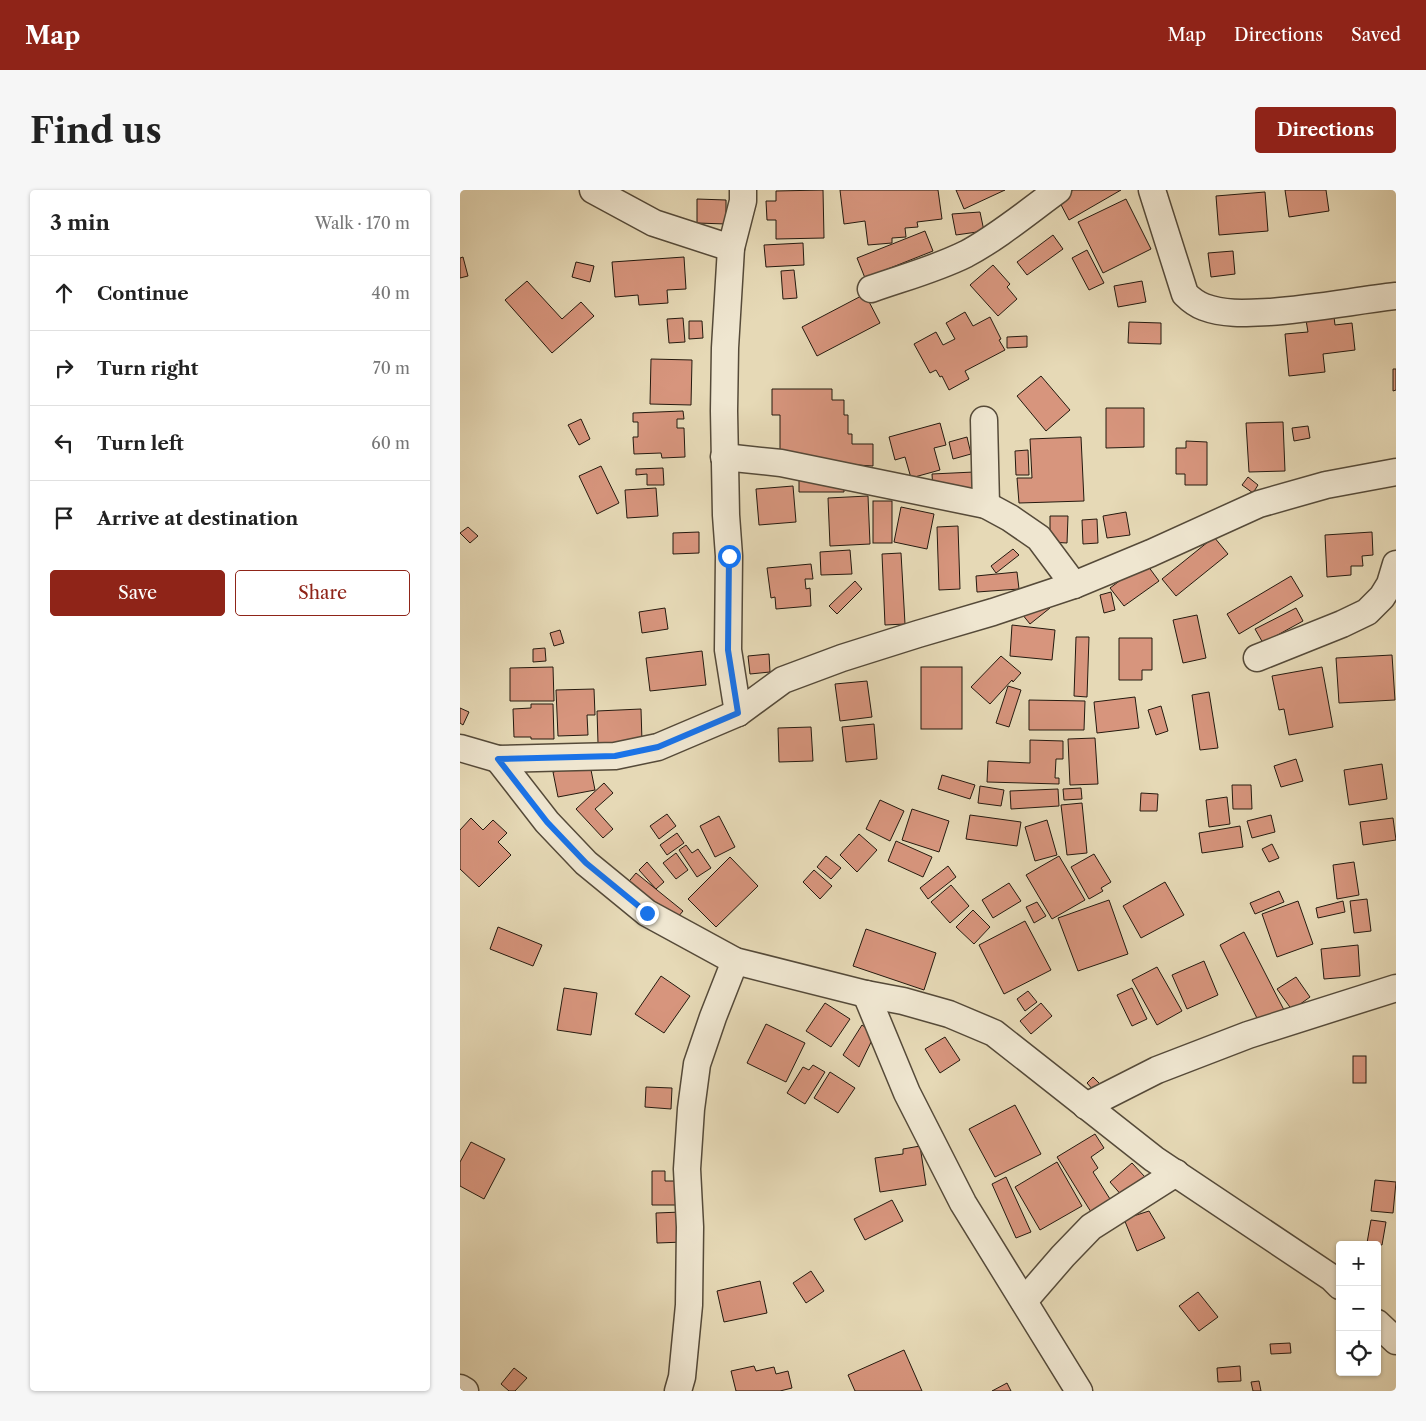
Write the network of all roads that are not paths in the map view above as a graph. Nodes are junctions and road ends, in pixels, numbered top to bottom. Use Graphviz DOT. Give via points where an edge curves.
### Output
graph roads {
  1 [pos="593,190"];
  2 [pos="743,190"];
  3 [pos="1058,190"];
  4 [pos="1152,190"];
  5 [pos="731,248"];
  6 [pos="871,289"];
  7 [pos="1396,296"];
  8 [pos="984,420"];
  9 [pos="724,457"];
  10 [pos="1396,472"];
  11 [pos="1396,480"];
  12 [pos="986,505"];
  13 [pos="1396,564"];
  14 [pos="1074,585"];
  15 [pos="1257,658"];
  16 [pos="738,713"];
  17 [pos="460,748"];
  18 [pos="498,759"];
  19 [pos="734,961"];
  20 [pos="1396,988"];
  21 [pos="866,994"];
  22 [pos="1086,1106"];
  23 [pos="1176,1173"];
  24 [pos="1336,1282"];
  25 [pos="1024,1301"];
  26 [pos="1381,1327"];
  27 [pos="1396,1341"];
  28 [pos="460,1388"];
  29 [pos="466,1391"];
  30 [pos="678,1391"];
  31 [pos="1079,1391"];
  1 -- 5 [label="street" via="654,223"];
  2 -- 5 [label="street"];
  3 -- 6 [label="street" via="964,255"];
  4 -- 7 [label="street" via="1185,294 1204,307 1252,313"];
  5 -- 9 [label="street" via="725,348"];
  8 -- 12 [label="street"];
  9 -- 12 [label="street" via="781,463"];
  9 -- 16 [label="street" via="729,556 728,650"];
  10 -- 11 [label="street"];
  10 -- 14 [label="street" via="1326,485 1259,504"];
  12 -- 14 [label="street" via="1038,538"];
  13 -- 15 [label="street" via="1390,584 1366,612"];
  14 -- 16 [label="street" via="782,680"];
  16 -- 18 [label="street" via="658,747 615,756"];
  17 -- 18 [label="street"];
  18 -- 19 [label="street" via="547,822 586,863 647,913"];
  19 -- 21 [label="street"];
  19 -- 30 [label="street" via="697,1064 690,1109 687,1169 689,1305"];
  20 -- 22 [label="street" via="1248,1035 1156,1070"];
  21 -- 22 [label="street" via="949,1014 994,1033"];
  21 -- 25 [label="street" via="908,1093 959,1195"];
  22 -- 23 [label="street" via="1154,1160"];
  23 -- 24 [label="street"];
  23 -- 25 [label="street" via="1091,1227"];
  25 -- 31 [label="street"];
  26 -- 27 [label="street"];
  28 -- 29 [label="street"];
}
